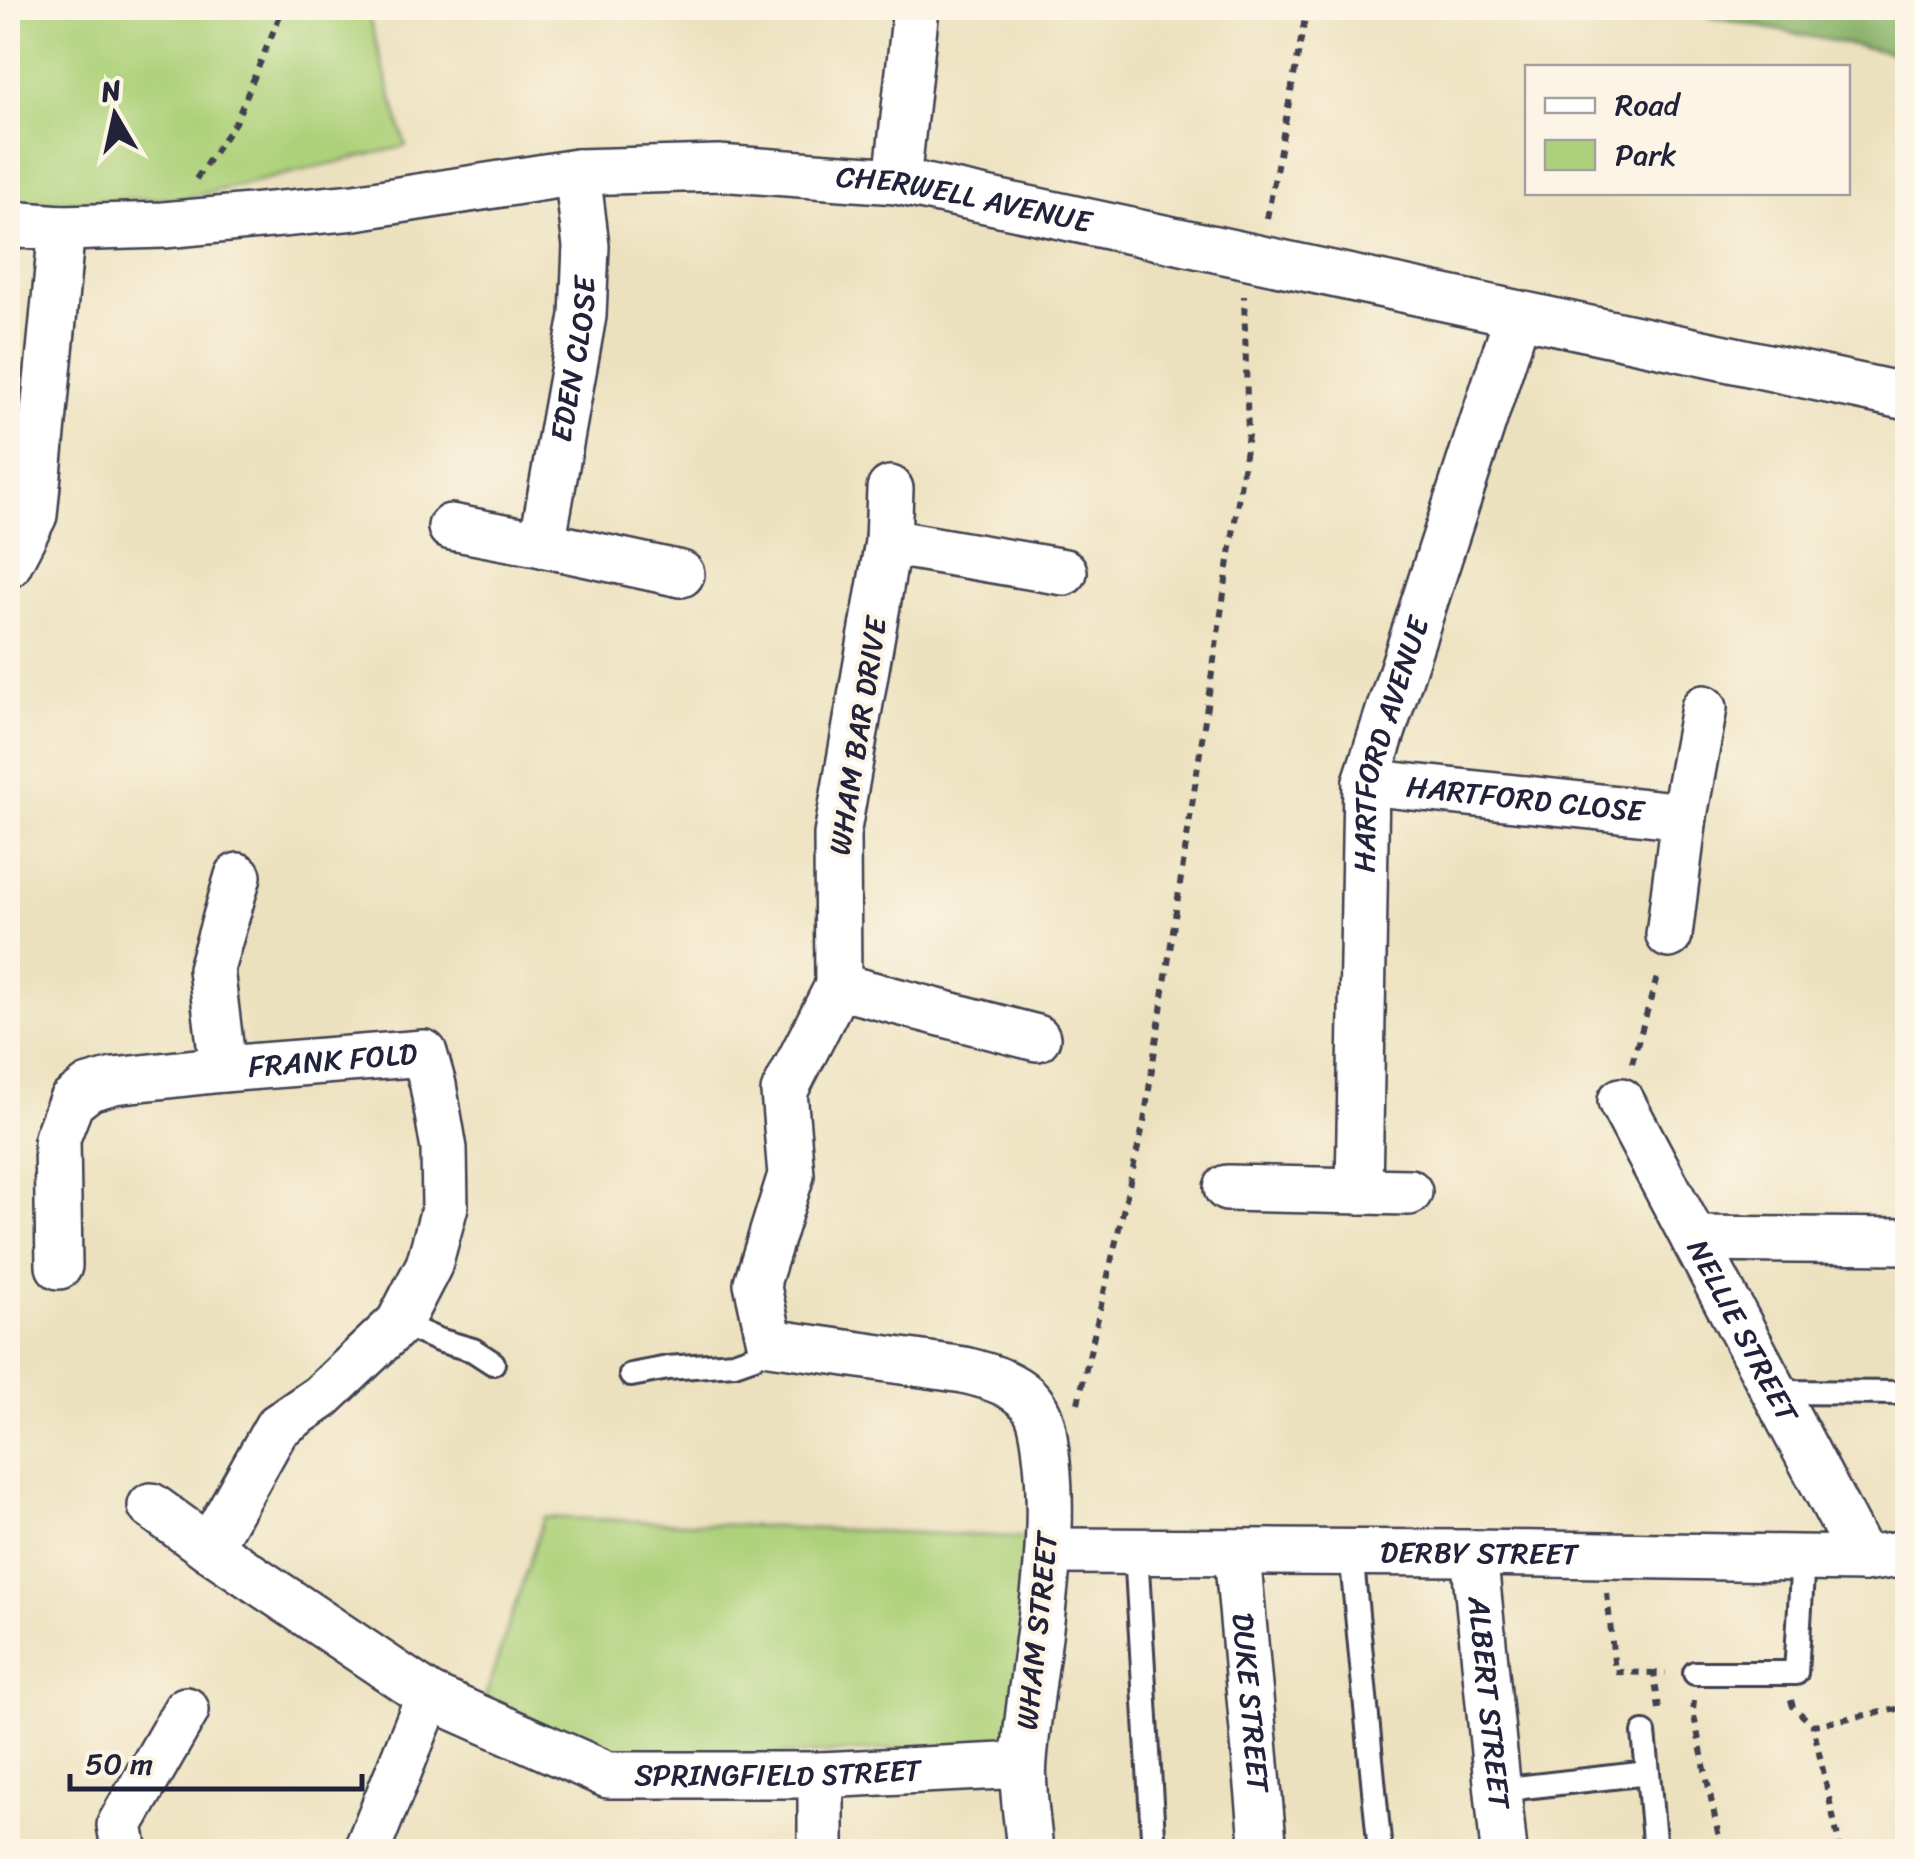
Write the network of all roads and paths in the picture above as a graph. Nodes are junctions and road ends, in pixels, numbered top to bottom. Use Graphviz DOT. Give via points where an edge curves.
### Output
graph roads {
  1 [pos="284,8"];
  2 [pos="916,8"];
  3 [pos="1306,8"];
  4 [pos="577,172"];
  5 [pos="896,181"];
  6 [pos="8,224"];
  7 [pos="164,225"];
  8 [pos="62,228"];
  9 [pos="1251,257"];
  10 [pos="1518,314"];
  11 [pos="1908,397"];
  12 [pos="890,489"];
  13 [pos="451,527"];
  14 [pos="888,542"];
  15 [pos="542,544"];
  16 [pos="8,565"];
  17 [pos="1064,572"];
  18 [pos="682,574"];
  19 [pos="1704,708"];
  20 [pos="1366,782"];
  21 [pos="1684,816"];
  22 [pos="238,876"];
  23 [pos="1670,935"];
  24 [pos="838,986"];
  25 [pos="1038,1038"];
  26 [pos="224,1069"];
  27 [pos="1622,1101"];
  28 [pos="1227,1188"];
  29 [pos="1359,1191"];
  30 [pos="1409,1192"];
  31 [pos="1694,1239"];
  32 [pos="1908,1242"];
  33 [pos="58,1266"];
  34 [pos="399,1323"];
  35 [pos="770,1342"];
  36 [pos="492,1363"];
  37 [pos="631,1375"];
  38 [pos="1776,1392"];
  39 [pos="1908,1393"];
  40 [pos="1040,1422"];
  41 [pos="150,1506"];
  42 [pos="209,1548"];
  43 [pos="1050,1551"];
  44 [pos="1136,1552"];
  45 [pos="1351,1552"];
  46 [pos="1474,1552"];
  47 [pos="1237,1553"];
  48 [pos="1908,1553"];
  49 [pos="1604,1554"];
  50 [pos="1802,1558"];
  51 [pos="1863,1558"];
  52 [pos="1654,1672"];
  53 [pos="1695,1673"];
  54 [pos="429,1696"];
  55 [pos="1908,1707"];
  56 [pos="186,1710"];
  57 [pos="1644,1733"];
  58 [pos="1023,1765"];
  59 [pos="1648,1773"];
  60 [pos="821,1775"];
  61 [pos="1498,1790"];
  62 [pos="1908,1839"];
  63 [pos="125,1852"];
  64 [pos="366,1852"];
  65 [pos="821,1852"];
  66 [pos="1030,1852"];
  67 [pos="1154,1852"];
  68 [pos="1264,1852"];
  69 [pos="1380,1852"];
  70 [pos="1504,1852"];
  71 [pos="1655,1852"];
  72 [pos="1722,1852"];
  73 [pos="1843,1852"];
  1 -- 7 [label="path" via="236,121"];
  2 -- 5 [label="street"];
  3 -- 9 [label="path"];
  4 -- 5 [label="street, CHERWELL AVENUE" via="718,168"];
  4 -- 7 [label="street, CHERWELL AVENUE" via="355,207"];
  4 -- 15 [label="street, EDEN CLOSE" via="586,246 583,316"];
  5 -- 9 [label="street, CHERWELL AVENUE"];
  6 -- 8 [label="street, CHERWELL AVENUE"];
  7 -- 8 [label="street, CHERWELL AVENUE"];
  8 -- 16 [label="street" via="34,515"];
  9 -- 10 [label="street, CHERWELL AVENUE"];
  9 -- 40 [label="path" via="1248,435 1144,1122 1074,1421"];
  10 -- 11 [label="street, CHERWELL AVENUE"];
  10 -- 20 [label="street, HARTFORD AVENUE"];
  12 -- 14 [label="street, WHAM BAR DRIVE"];
  13 -- 15 [label="street"];
  14 -- 17 [label="street"];
  14 -- 24 [label="street, WHAM BAR DRIVE" via="838,835"];
  15 -- 18 [label="street"];
  19 -- 21 [label="street, HARTFORD CLOSE"];
  20 -- 21 [label="street, HARTFORD CLOSE"];
  20 -- 29 [label="street, HARTFORD AVENUE"];
  21 -- 23 [label="street, HARTFORD CLOSE"];
  22 -- 26 [label="street" via="211,968"];
  23 -- 27 [label="path"];
  24 -- 25 [label="street"];
  24 -- 35 [label="street, WHAM BAR DRIVE" via="784,1092 791,1175 757,1283"];
  26 -- 33 [label="street, FRANK FOLD" via="114,1080 71,1102 58,1138"];
  26 -- 34 [label="street, FRANK FOLD" via="424,1053 444,1149 444,1206 429,1265"];
  27 -- 31 [label="street, NELLIE STREET"];
  28 -- 29 [label="street"];
  29 -- 30 [label="street"];
  31 -- 32 [label="street"];
  31 -- 38 [label="street, NELLIE STREET"];
  34 -- 36 [label="lane"];
  34 -- 42 [label="street, FRANK FOLD" via="321,1397 277,1427"];
  35 -- 37 [label="lane" via="734,1363"];
  35 -- 40 [label="street" via="991,1376 1026,1397"];
  38 -- 39 [label="lane"];
  38 -- 51 [label="street, NELLIE STREET"];
  40 -- 43 [label="street, WHAM STREET"];
  41 -- 42 [label="street, SPRINGFIELD STREET"];
  42 -- 54 [label="street, SPRINGFIELD STREET"];
  43 -- 44 [label="street, DERBY STREET"];
  43 -- 58 [label="street, WHAM STREET"];
  44 -- 47 [label="street, DERBY STREET"];
  44 -- 67 [label="lane"];
  45 -- 46 [label="street, DERBY STREET"];
  45 -- 47 [label="street, DERBY STREET"];
  45 -- 69 [label="lane"];
  46 -- 49 [label="street, DERBY STREET"];
  46 -- 61 [label="street, ALBERT STREET"];
  47 -- 68 [label="street, DUKE STREET"];
  48 -- 51 [label="street, DERBY STREET"];
  49 -- 50 [label="street, DERBY STREET"];
  49 -- 52 [label="path" via="1615,1672"];
  50 -- 51 [label="street, DERBY STREET"];
  50 -- 53 [label="lane" via="1796,1673"];
  52 -- 53 [label="path"];
  52 -- 57 [label="path" via="1659,1709"];
  53 -- 72 [label="path" via="1693,1710"];
  54 -- 60 [label="street, SPRINGFIELD STREET" via="608,1775"];
  54 -- 64 [label="street"];
  55 -- 73 [label="path" via="1812,1725"];
  56 -- 63 [label="street" via="120,1825"];
  57 -- 59 [label="lane"];
  58 -- 60 [label="street, SPRINGFIELD STREET"];
  58 -- 66 [label="street, WHAM STREET"];
  59 -- 61 [label="lane"];
  59 -- 71 [label="lane"];
  60 -- 65 [label="street"];
  61 -- 70 [label="street, ALBERT STREET"];
  62 -- 73 [label="path"];
}
